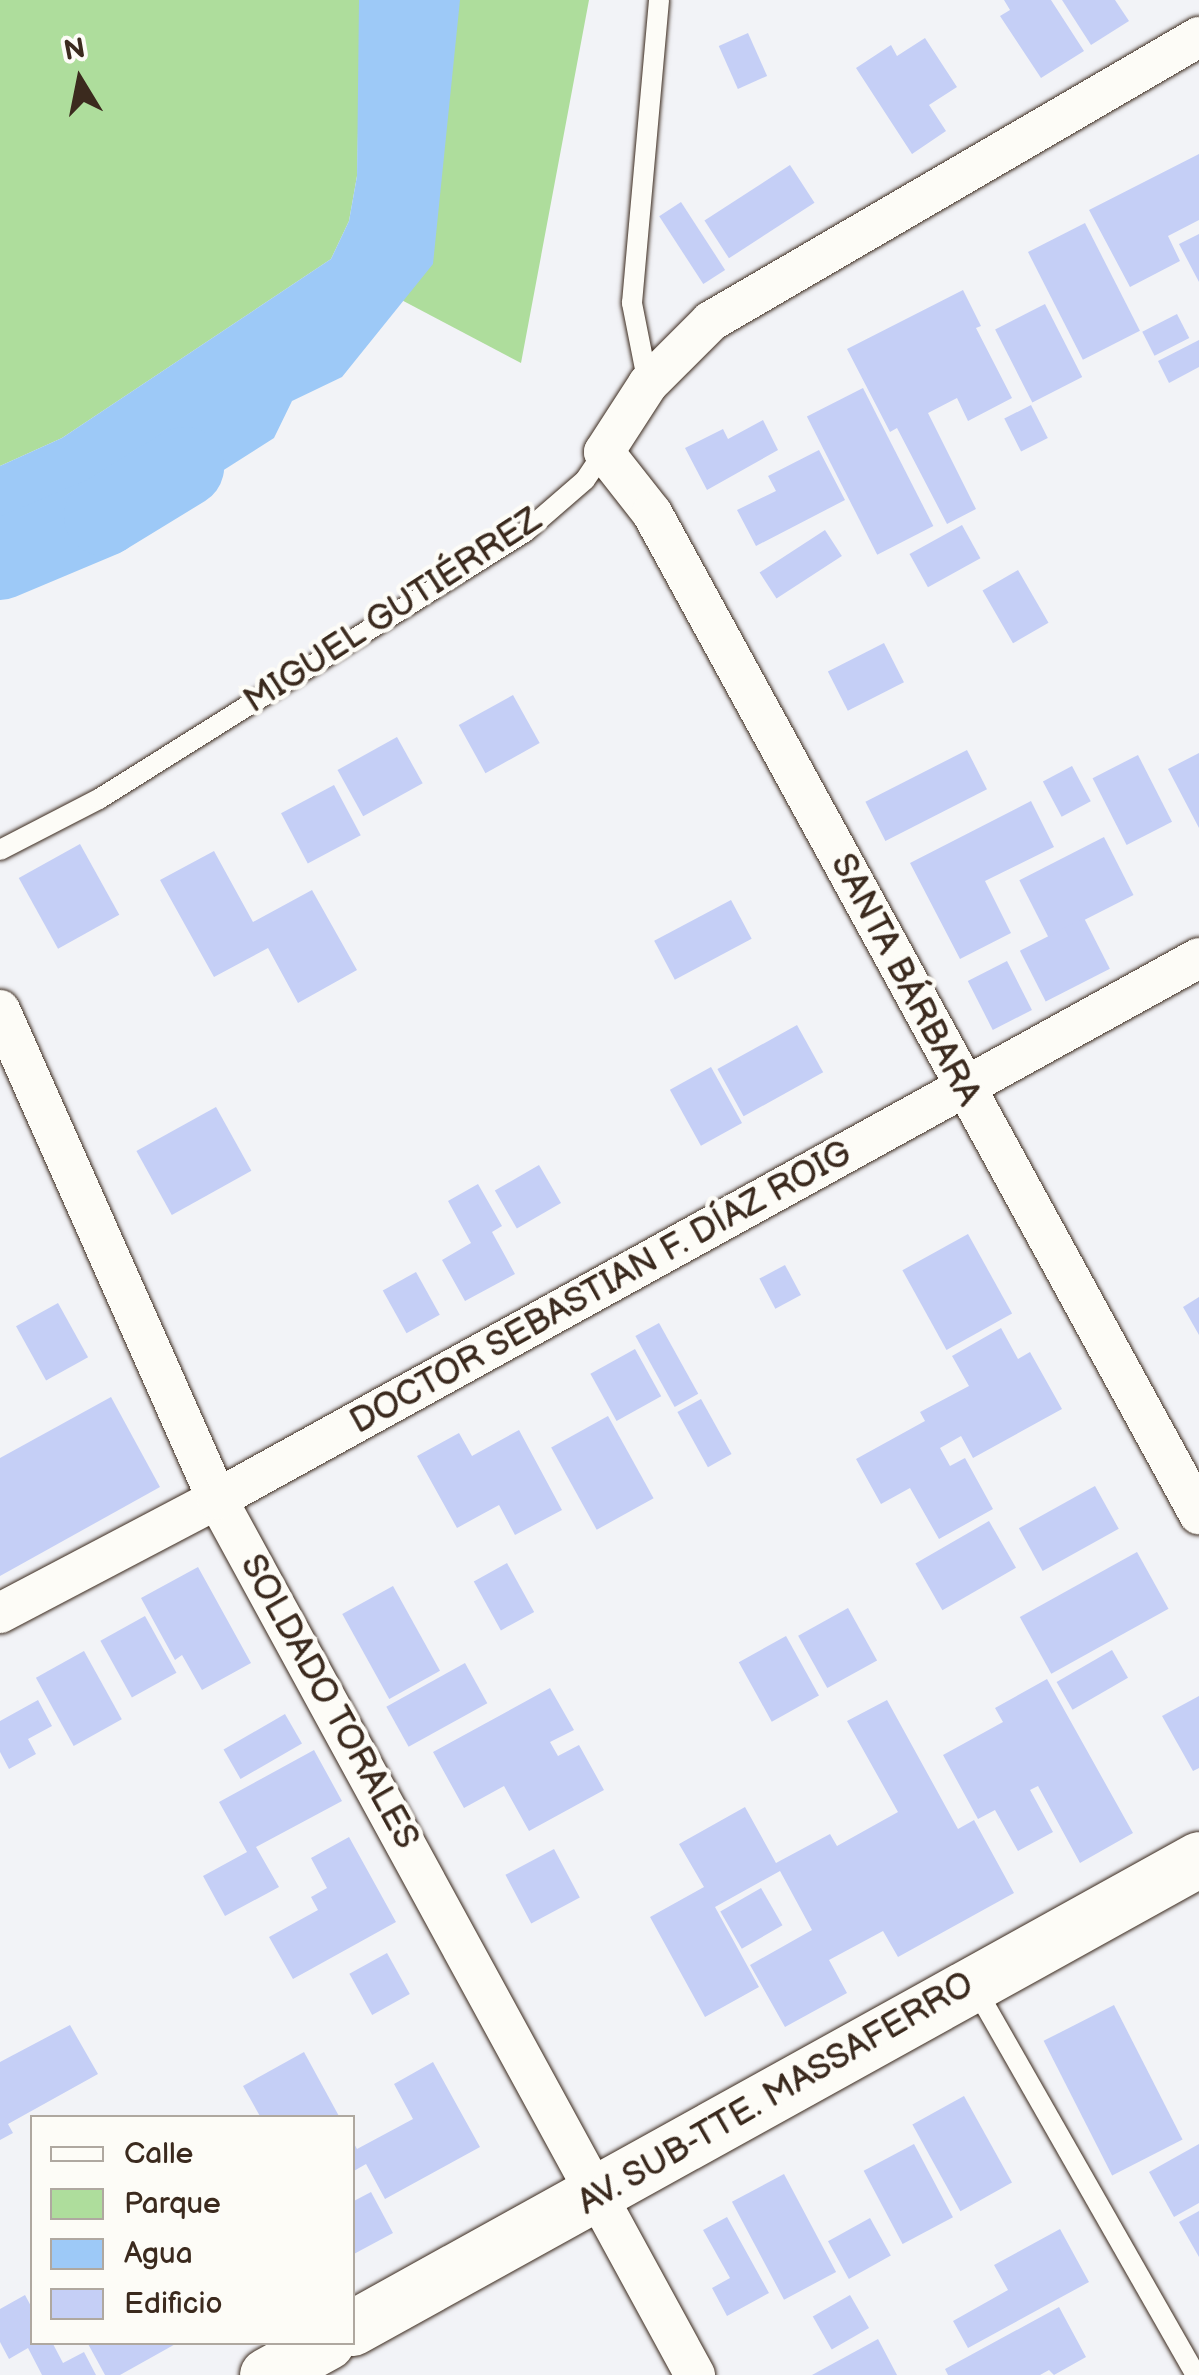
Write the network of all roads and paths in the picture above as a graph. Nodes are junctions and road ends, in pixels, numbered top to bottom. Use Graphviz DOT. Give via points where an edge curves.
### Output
graph roads {
  1 [pos="659,0"];
  2 [pos="1199,37"];
  3 [pos="648,384"];
  4 [pos="604,452"];
  5 [pos="0,850"];
  6 [pos="1199,958"];
  7 [pos="0,1010"];
  8 [pos="963,1088"];
  9 [pos="218,1499"];
  10 [pos="1199,1514"];
  11 [pos="0,1613"];
  12 [pos="1199,1858"];
  13 [pos="972,1982"];
  14 [pos="600,2194"];
  15 [pos="355,2326"];
  16 [pos="321,2345"];
  17 [pos="267,2375"];
  18 [pos="695,2375"];
  19 [pos="1196,2375"];
  1 -- 3 [label="lane" via="632,303"];
  2 -- 3 [label="street, MIGUEL GUTIÉRREZ" via="711,321"];
  3 -- 4 [label="street, MIGUEL GUTIÉRREZ"];
  4 -- 5 [label="lane, MIGUEL GUTIÉRREZ" via="585,480 524,532 99,799"];
  4 -- 8 [label="street, SANTA BÁRBARA" via="652,512"];
  6 -- 8 [label="street, DOCTOR SEBASTIAN F. DÍAZ ROIG"];
  7 -- 9 [label="street, SOLDADO TORALES"];
  8 -- 9 [label="street, DOCTOR SEBASTIAN F. DÍAZ ROIG"];
  8 -- 10 [label="street, SANTA BÁRBARA"];
  9 -- 11 [label="street, DOCTOR SEBASTIAN F. DÍAZ ROIG"];
  9 -- 14 [label="street, SOLDADO TORALES"];
  12 -- 13 [label="main road, AV. SUB-TTE. MASSAFERRO"];
  13 -- 14 [label="main road, AV. SUB-TTE. MASSAFERRO"];
  13 -- 19 [label="lane"];
  14 -- 15 [label="main road, AV. SUB-TTE. MASSAFERRO"];
  14 -- 18 [label="street, SOLDADO TORALES"];
  16 -- 17 [label="main road"];
}
